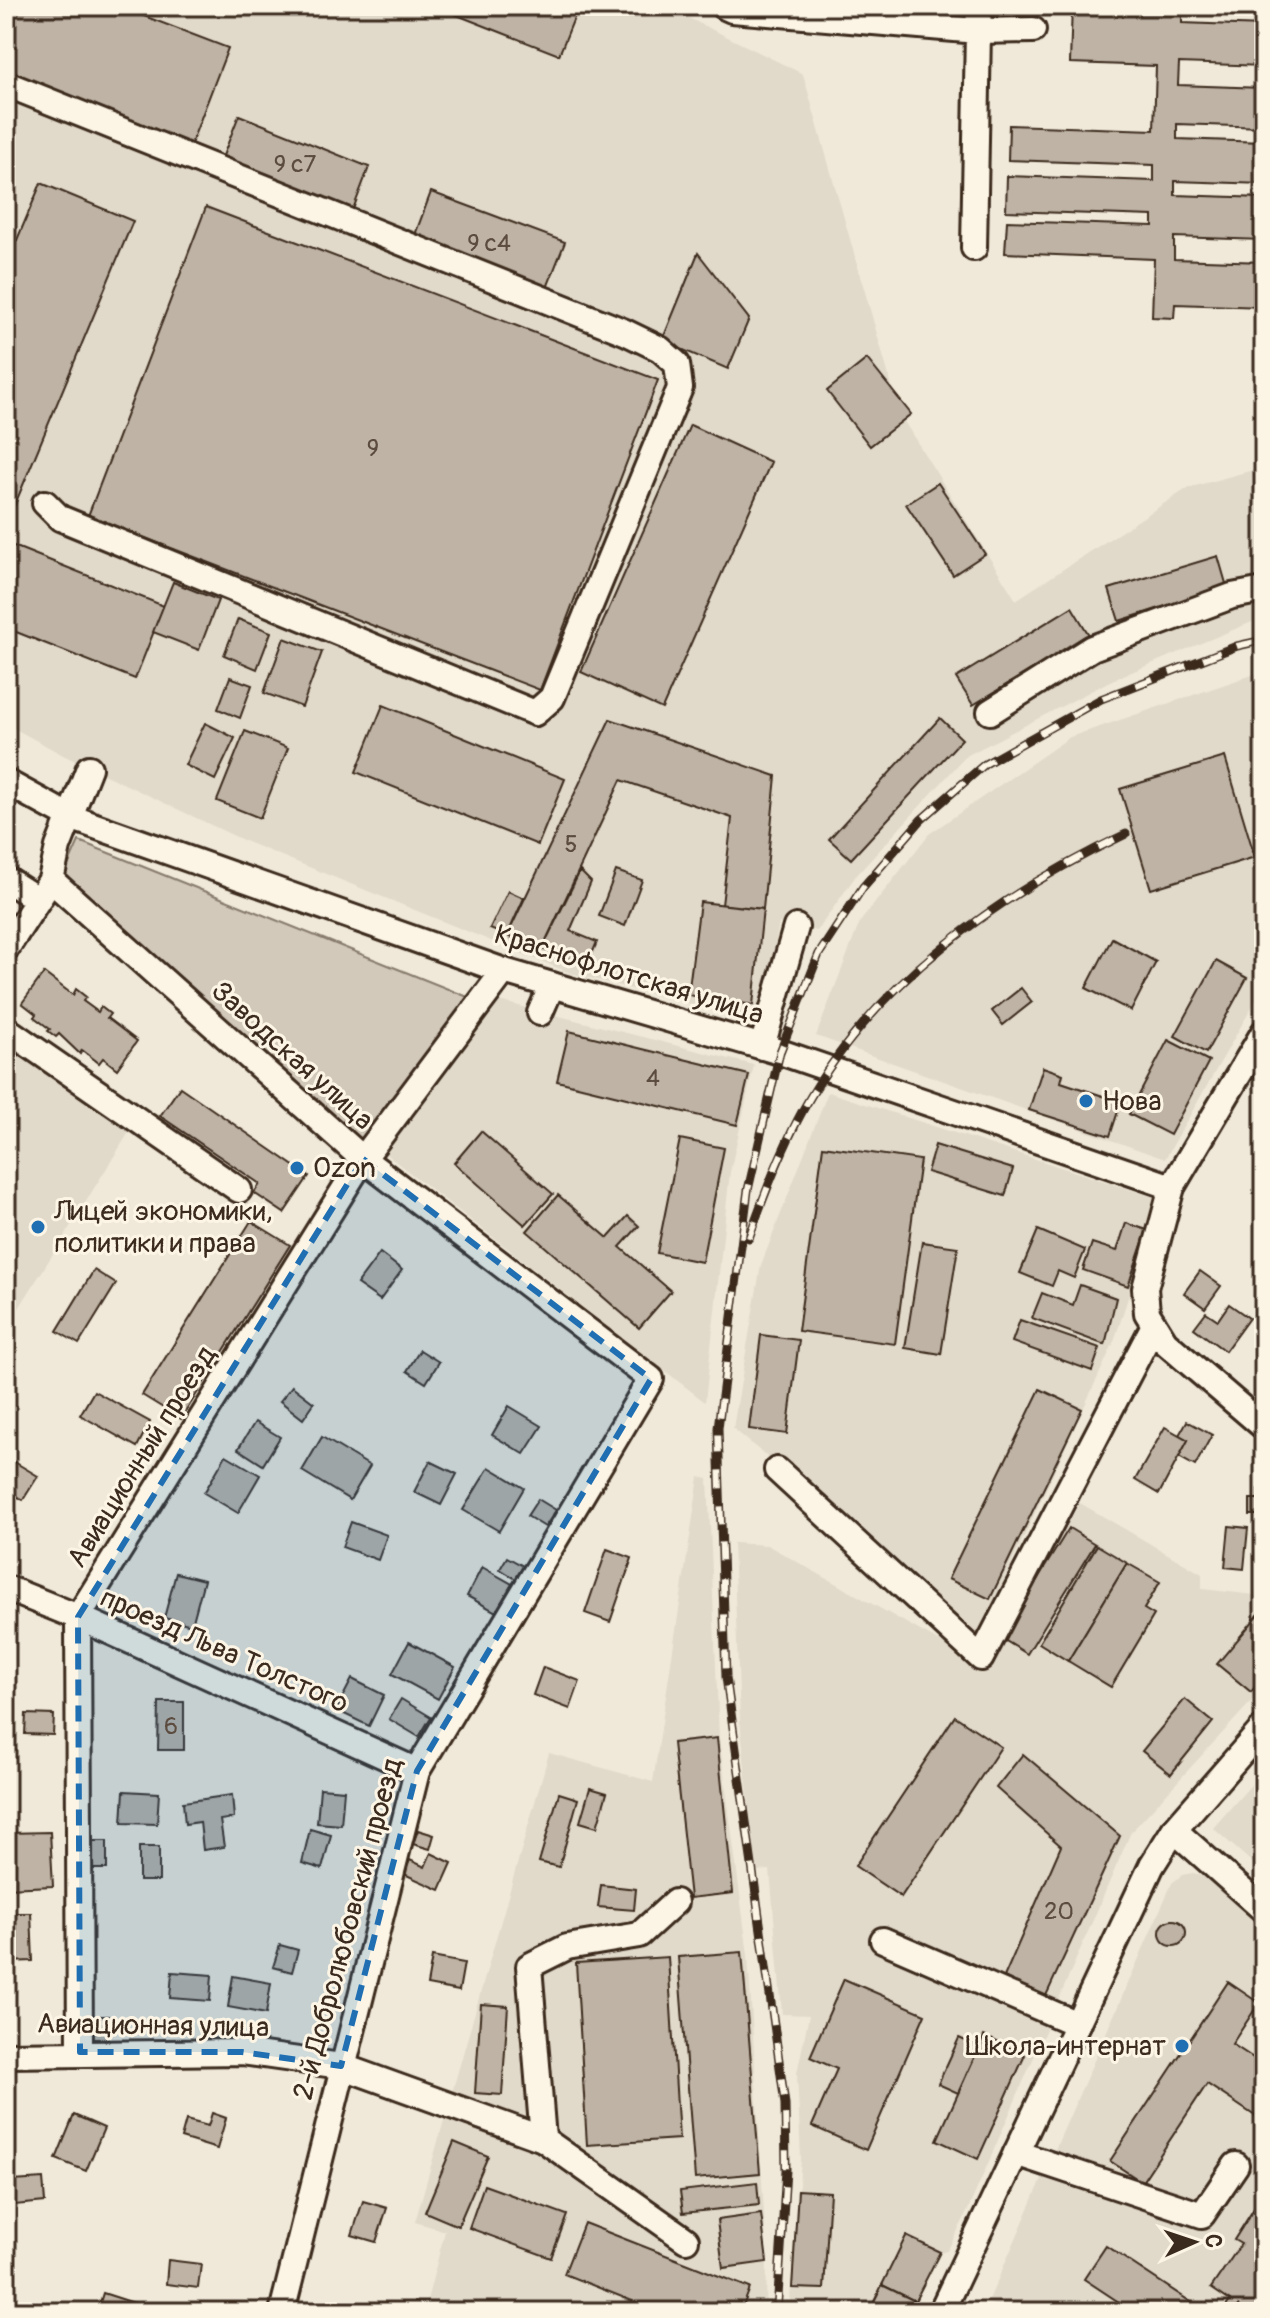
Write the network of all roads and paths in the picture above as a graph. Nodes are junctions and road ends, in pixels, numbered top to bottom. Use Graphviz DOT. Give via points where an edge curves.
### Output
graph roads {
  1 [pos="723,6"];
  2 [pos="979,6"];
  3 [pos="1033,30"];
  4 [pos="978,31"];
  5 [pos="6,84"];
  6 [pos="974,248"];
  7 [pos="45,503"];
  8 [pos="1264,590"];
  9 [pos="990,712"];
  10 [pos="89,768"];
  11 [pos="6,782"];
  12 [pos="70,817"];
  13 [pos="6,879"];
  14 [pos="44,889"];
  15 [pos="796,927"];
  16 [pos="6,949"];
  17 [pos="504,971"];
  18 [pos="552,985"];
  19 [pos="540,1013"];
  20 [pos="6,1029"];
  21 [pos="1264,1032"];
  22 [pos="762,1047"];
  23 [pos="363,1159"];
  24 [pos="1172,1187"];
  25 [pos="239,1190"];
  26 [pos="1153,1327"];
  27 [pos="651,1379"];
  28 [pos="1264,1427"];
  29 [pos="777,1470"];
  30 [pos="6,1588"];
  31 [pos="78,1617"];
  32 [pos="1264,1727"];
  33 [pos="417,1771"];
  34 [pos="1174,1830"];
  35 [pos="675,1902"];
  36 [pos="1264,1910"];
  37 [pos="883,1940"];
  38 [pos="1077,2024"];
  39 [pos="80,2052"];
  40 [pos="6,2055"];
  41 [pos="341,2066"];
  42 [pos="543,2139"];
  43 [pos="1016,2153"];
  44 [pos="1236,2165"];
  45 [pos="686,2240"];
  46 [pos="282,2312"];
  47 [pos="941,2312"];
  1 -- 4 [label="street"];
  2 -- 4 [label="street"];
  3 -- 4 [label="street"];
  4 -- 6 [label="street"];
  5 -- 7 [label="street" via="625,332 677,364 680,388 552,698 535,713 60,518"];
  8 -- 9 [label="street" via="1232,596 1092,648"];
  10 -- 12 [label="street"];
  11 -- 12 [label="street"];
  12 -- 14 [label="street"];
  12 -- 17 [label="street, Краснофлотская улица"];
  13 -- 14 [label="street, Заводская улица"];
  14 -- 16 [label="street"];
  14 -- 23 [label="street, Заводская улица"];
  15 -- 22 [label="street"];
  17 -- 18 [label="street, Краснофлотская улица"];
  17 -- 23 [label="street, Авиационный проезд"];
  18 -- 19 [label="street"];
  18 -- 22 [label="street, Краснофлотская улица"];
  20 -- 25 [label="street"];
  21 -- 24 [label="street"];
  22 -- 24 [label="street, Краснофлотская улица"];
  23 -- 27 [label="street, Заводская улица"];
  23 -- 31 [label="street, Авиационный проезд"];
  24 -- 26 [label="street" via="1145,1288"];
  26 -- 28 [label="street"];
  26 -- 29 [label="street" via="979,1660"];
  27 -- 33 [label="street, 2-й Добролюбовский проезд"];
  30 -- 31 [label="street, проезд Льва Толстого"];
  31 -- 33 [label="street, проезд Льва Толстого"];
  31 -- 39 [label="street"];
  32 -- 34 [label="street"];
  33 -- 41 [label="street, 2-й Добролюбовский проезд"];
  34 -- 36 [label="street"];
  34 -- 38 [label="street" via="1152,1865"];
  35 -- 42 [label="street" via="639,1935 567,1947 529,1966"];
  37 -- 38 [label="street"];
  38 -- 43 [label="street"];
  39 -- 40 [label="street, Авиационная улица"];
  39 -- 41 [label="street, Авиационная улица" via="242,2052"];
  41 -- 42 [label="street, Авиационная улица"];
  41 -- 46 [label="street, 2-й Добролюбовский проезд"];
  42 -- 45 [label="street, Авиационная улица"];
  43 -- 44 [label="street" via="1202,2215"];
  43 -- 47 [label="street"];
}
